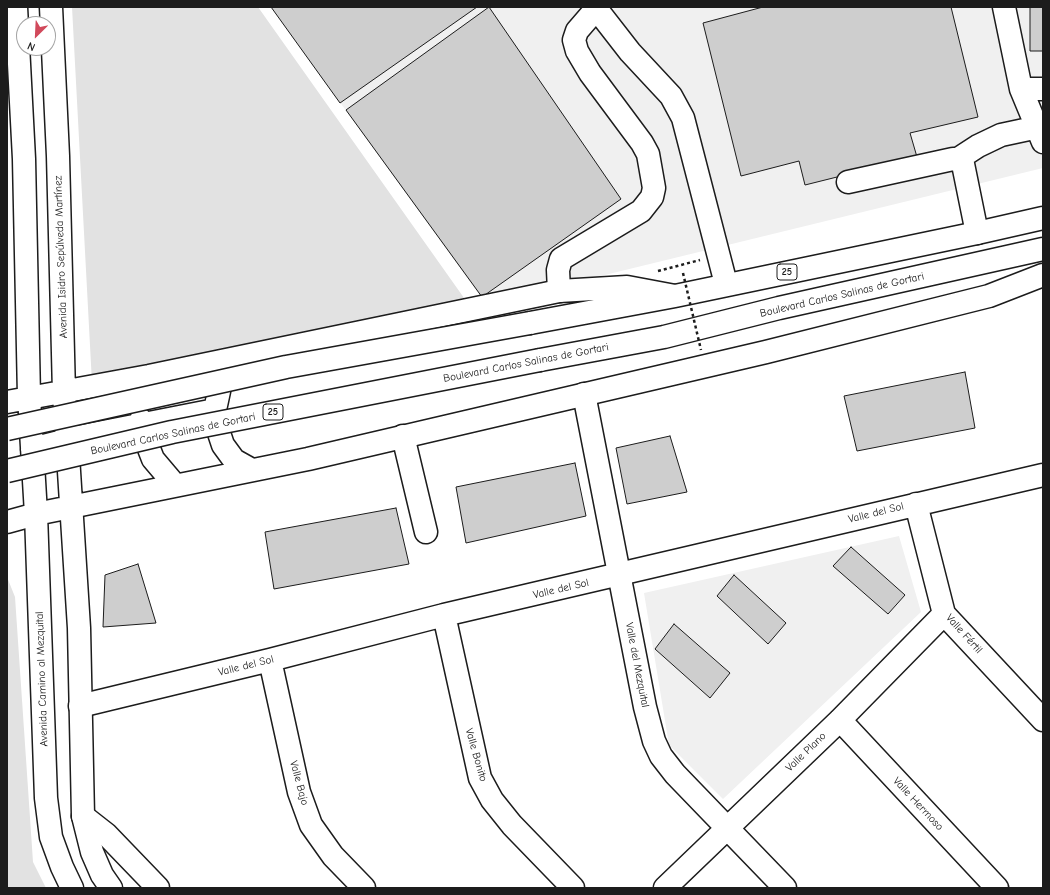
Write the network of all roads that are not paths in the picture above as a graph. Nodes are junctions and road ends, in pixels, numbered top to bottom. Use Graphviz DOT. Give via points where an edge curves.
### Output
graph roads {
  1 [pos="16,7"];
  2 [pos="51,7"];
  3 [pos="1004,7"];
  4 [pos="596,8"];
  5 [pos="1021,89"];
  6 [pos="1043,89"];
  7 [pos="1041,131"];
  8 [pos="958,159"];
  9 [pos="848,182"];
  10 [pos="1043,218"];
  11 [pos="977,233"];
  12 [pos="1043,249"];
  13 [pos="1043,275"];
  14 [pos="1043,283"];
  15 [pos="726,284"];
  16 [pos="1018,285"];
  17 [pos="559,291"];
  18 [pos="675,296"];
  19 [pos="233,358"];
  20 [pos="149,376"];
  21 [pos="64,392"];
  22 [pos="584,394"];
  23 [pos="29,397"];
  24 [pos="7,402"];
  25 [pos="215,410"];
  26 [pos="140,425"];
  27 [pos="7,429"];
  28 [pos="403,436"];
  29 [pos="68,440"];
  30 [pos="32,458"];
  31 [pos="252,470"];
  32 [pos="7,471"];
  33 [pos="1043,475"];
  34 [pos="175,485"];
  35 [pos="916,504"];
  36 [pos="71,507"];
  37 [pos="36,514"];
  38 [pos="7,522"];
  39 [pos="426,532"];
  40 [pos="621,575"];
  41 [pos="944,614"];
  42 [pos="444,615"];
  43 [pos="270,660"];
  44 [pos="80,706"];
  45 [pos="840,720"];
  46 [pos="1043,720"];
  47 [pos="83,816"];
  48 [pos="729,828"];
  49 [pos="72,888"];
  50 [pos="111,888"];
  51 [pos="158,888"];
  52 [pos="364,888"];
  53 [pos="573,888"];
  54 [pos="665,888"];
  55 [pos="786,888"];
  56 [pos="997,888"];
  1 -- 23 [label="main road" via="24,160"];
  2 -- 21 [label="main road, Avenida Isidro Sepúlveda Martínez"];
  3 -- 5 [label="main road"];
  4 -- 15 [label="main road" via="630,52 671,96 683,118"];
  4 -- 17 [label="main road" via="577,30 574,40 577,51 590,73 642,143 648,154 654,188 652,197 641,211 561,260 558,270"];
  5 -- 6 [label="main road"];
  5 -- 7 [label="main road"];
  7 -- 8 [label="main road" via="1001,136 978,146"];
  8 -- 9 [label="main road"];
  8 -- 11 [label="main road" via="964,164"];
  10 -- 11 [label="main road, 25"];
  11 -- 15 [label="main road, 25"];
  12 -- 32 [label="main road, Boulevard Carlos Salinas de Gortari / 25, bridge" via="779,308 664,337 172,432"];
  13 -- 16 [label="main road"];
  14 -- 16 [label="main road"];
  15 -- 18 [label="main road, 25"];
  16 -- 22 [label="main road" via="989,296 782,348"];
  17 -- 18 [label="main road" via="627,287"];
  17 -- 19 [label="main road"];
  18 -- 27 [label="main road, 25, bridge" via="286,367"];
  19 -- 20 [label="main road"];
  19 -- 25 [label="main road" via="221,382"];
  20 -- 21 [label="main road"];
  20 -- 26 [label="main road" via="142,400"];
  21 -- 23 [label="main road"];
  21 -- 29 [label="main road, Avenida Isidro Sepúlveda Martínez"];
  22 -- 28 [label="main road"];
  22 -- 40 [label="main road, Valle del Mezquital"];
  23 -- 24 [label="main road"];
  23 -- 30 [label="main road"];
  25 -- 26 [label="main road"];
  25 -- 31 [label="main road" via="216,424 223,445 234,460"];
  26 -- 29 [label="main road"];
  26 -- 34 [label="main road" via="153,459"];
  28 -- 31 [label="main road"];
  28 -- 39 [label="main road"];
  29 -- 30 [label="main road"];
  29 -- 36 [label="main road, Avenida Isidro Sepúlveda Martínez"];
  30 -- 37 [label="main road, Avenida Camino al Mezquital"];
  31 -- 34 [label="main road"];
  33 -- 35 [label="main road, Valle del Sol"];
  34 -- 36 [label="main road"];
  35 -- 40 [label="main road, Valle del Sol"];
  35 -- 41 [label="main road, Valle Fértil"];
  36 -- 37 [label="main road"];
  36 -- 44 [label="main road" via="79,628"];
  37 -- 38 [label="main road"];
  37 -- 49 [label="main road, Avenida Camino al Mezquital" via="46,798 51,837"];
  40 -- 42 [label="main road, Valle del Sol"];
  40 -- 48 [label="main road, Valle del Mezquital" via="645,707 654,741 661,756 675,774"];
  41 -- 45 [label="main road, Valle Plano"];
  41 -- 46 [label="main road, Valle Fértil"];
  42 -- 43 [label="main road, Valle del Sol"];
  42 -- 53 [label="main road, Valle Bonito" via="480,778 492,800 512,825"];
  43 -- 44 [label="main road, Valle del Sol"];
  43 -- 52 [label="main road, Valle Bajo" via="300,792 311,826 332,856"];
  44 -- 47 [label="main road"];
  45 -- 48 [label="main road, Valle Plano"];
  45 -- 56 [label="main road, Valle Hermoso"];
  47 -- 50 [label="main road" via="92,852"];
  47 -- 51 [label="main road" via="106,834"];
  48 -- 54 [label="main road, Valle Plano"];
  48 -- 55 [label="main road, Valle del Mezquital"];
}
